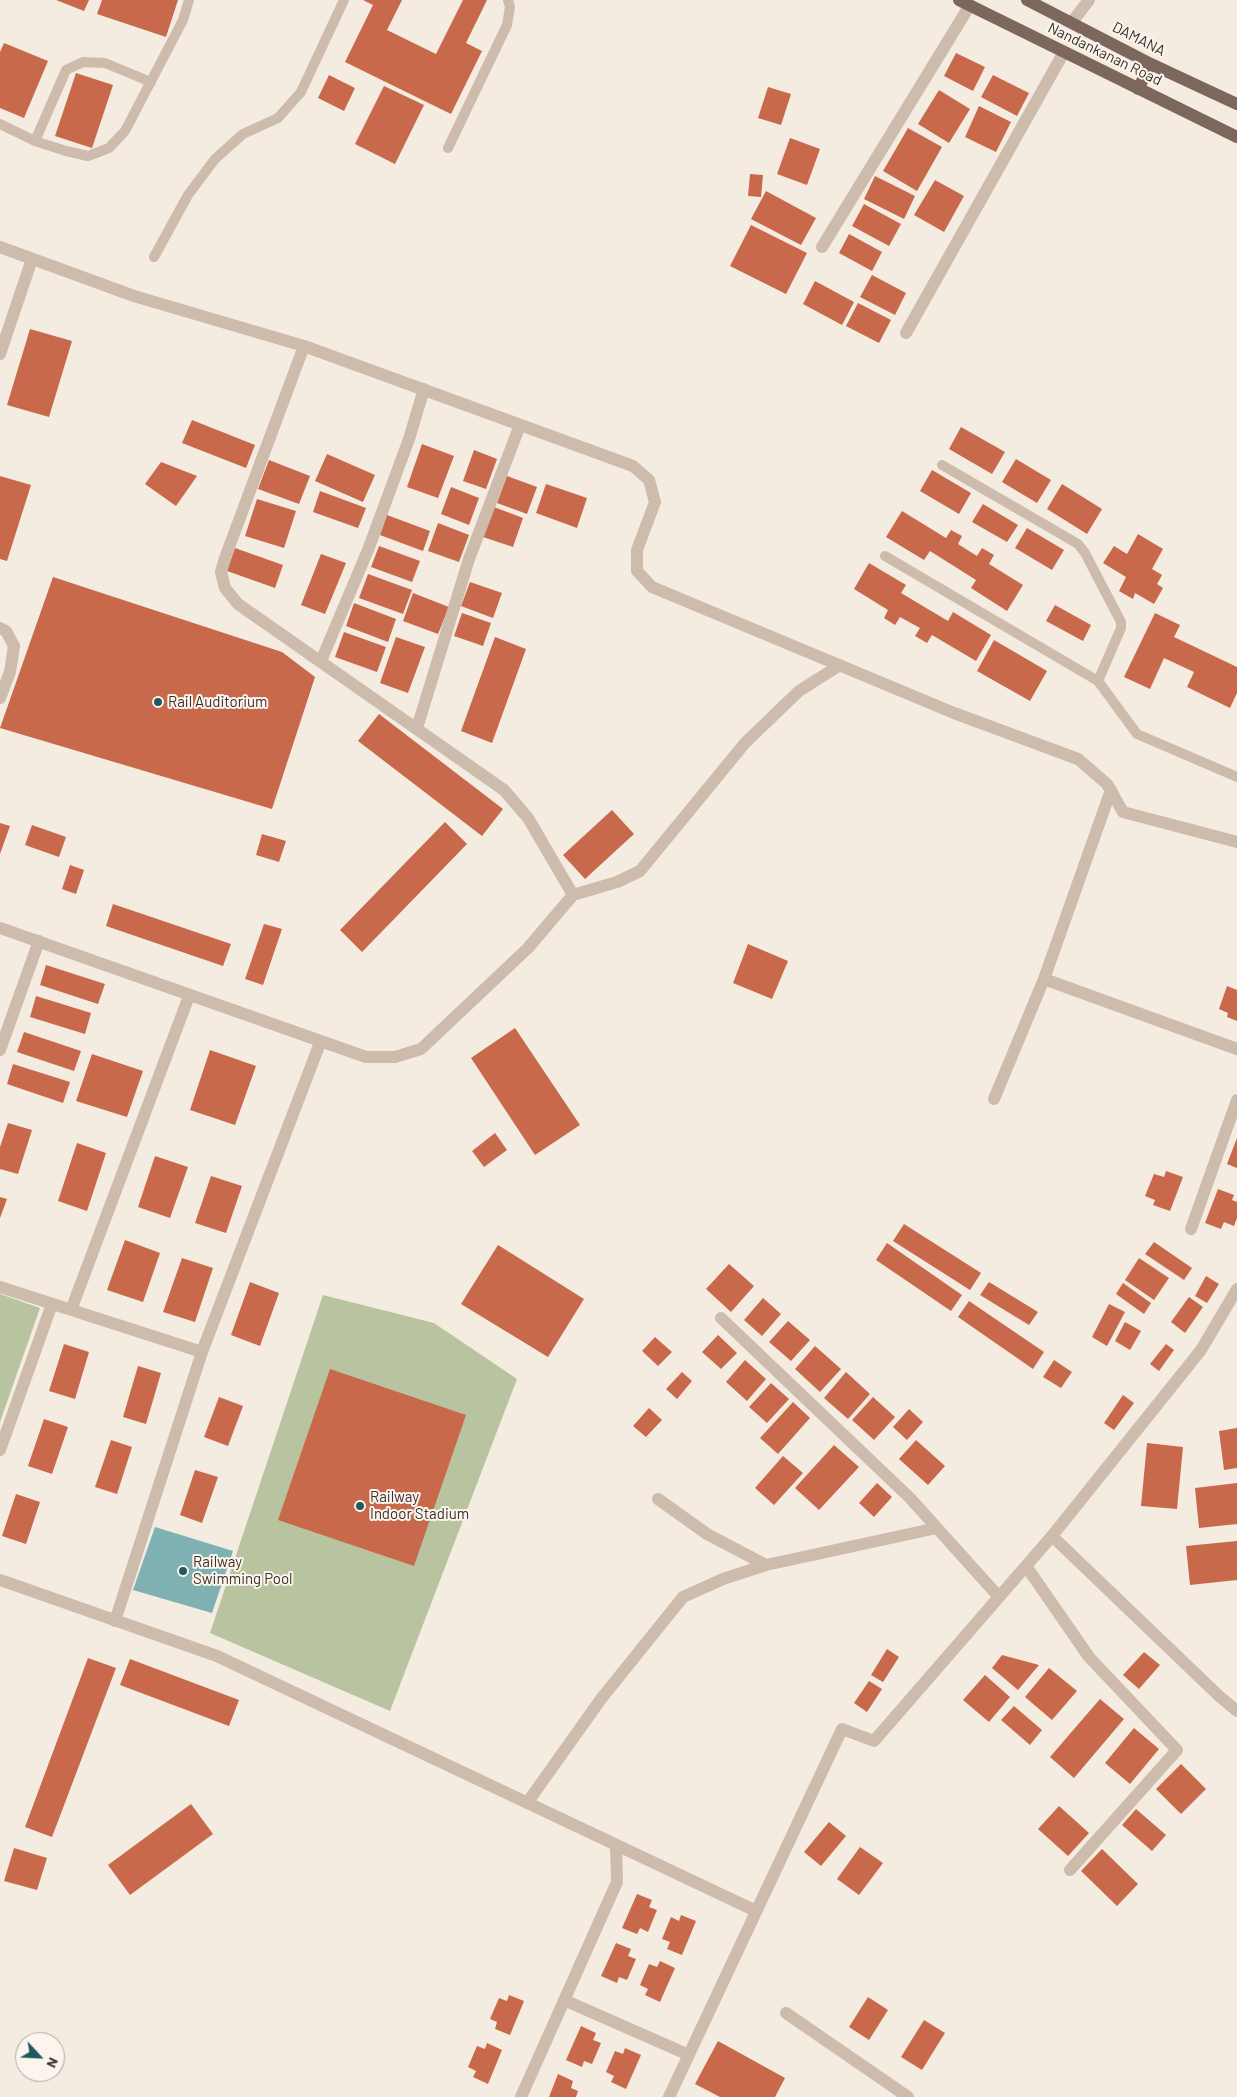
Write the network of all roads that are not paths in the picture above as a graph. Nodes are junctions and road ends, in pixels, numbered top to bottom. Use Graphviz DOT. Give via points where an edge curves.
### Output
graph roads {
  1 [pos="189,0"];
  2 [pos="344,0"];
  3 [pos="508,0"];
  4 [pos="1027,0"];
  5 [pos="1089,0"];
  6 [pos="965,3"];
  7 [pos="1072,22"];
  8 [pos="1064,52"];
  9 [pos="1151,64"];
  10 [pos="151,82"];
  11 [pos="1138,89"];
  12 [pos="1237,104"];
  13 [pos="0,124"];
  14 [pos="1237,137"];
  15 [pos="35,141"];
  16 [pos="448,148"];
  17 [pos="0,247"];
  18 [pos="822,247"];
  19 [pos="154,257"];
  20 [pos="32,259"];
  21 [pos="906,333"];
  22 [pos="304,346"];
  23 [pos="0,354"];
  24 [pos="424,389"];
  25 [pos="520,425"];
  26 [pos="942,465"];
  27 [pos="885,556"];
  28 [pos="0,628"];
  29 [pos="321,661"];
  30 [pos="840,665"];
  31 [pos="1098,681"];
  32 [pos="0,698"];
  33 [pos="417,728"];
  34 [pos="1237,778"];
  35 [pos="1110,790"];
  36 [pos="1237,842"];
  37 [pos="573,895"];
  38 [pos="0,928"];
  39 [pos="39,942"];
  40 [pos="1044,979"];
  41 [pos="189,996"];
  42 [pos="320,1042"];
  43 [pos="1237,1048"];
  44 [pos="0,1050"];
  45 [pos="994,1099"];
  46 [pos="1237,1100"];
  47 [pos="1191,1229"];
  48 [pos="0,1287"];
  49 [pos="1237,1289"];
  50 [pos="52,1304"];
  51 [pos="71,1310"];
  52 [pos="722,1318"];
  53 [pos="202,1352"];
  54 [pos="0,1450"];
  55 [pos="658,1498"];
  56 [pos="936,1528"];
  57 [pos="1052,1536"];
  58 [pos="766,1565"];
  59 [pos="1026,1566"];
  60 [pos="0,1580"];
  61 [pos="999,1597"];
  62 [pos="115,1621"];
  63 [pos="1237,1711"];
  64 [pos="527,1803"];
  65 [pos="616,1845"];
  66 [pos="1070,1870"];
  67 [pos="756,1912"];
  68 [pos="564,2000"];
  69 [pos="786,2013"];
  70 [pos="689,2055"];
  71 [pos="521,2097"];
  72 [pos="669,2097"];
  73 [pos="908,2097"];
  1 -- 10 [label="lane" via="183,20"];
  2 -- 19 [label="lane" via="301,92 278,118 243,134 215,159 188,195"];
  3 -- 16 [label="lane" via="507,25"];
  4 -- 7 [label="main road, DAMANA"];
  5 -- 7 [label="street"];
  6 -- 8 [label="main road, Nandankanan Road"];
  6 -- 18 [label="street"];
  7 -- 9 [label="main road, DAMANA"];
  8 -- 11 [label="main road, Nandankanan Road"];
  8 -- 21 [label="street"];
  9 -- 11 [label="main road"];
  9 -- 12 [label="main road, DAMANA"];
  10 -- 15 [label="lane" via="126,132 109,148 88,156"];
  10 -- 15 [label="lane" via="105,63 83,62 66,70"];
  11 -- 14 [label="main road, Nandankanan Road"];
  13 -- 15 [label="lane"];
  17 -- 20 [label="street"];
  20 -- 22 [label="street" via="134,296"];
  20 -- 23 [label="street"];
  22 -- 24 [label="street"];
  22 -- 29 [label="street" via="221,572 225,588 238,604"];
  24 -- 25 [label="street"];
  24 -- 29 [label="street" via="371,541"];
  25 -- 30 [label="street" via="633,466 649,480 655,502 637,550 637,571 652,587"];
  25 -- 33 [label="street" via="469,559"];
  26 -- 31 [label="lane" via="1078,544 1085,553 1122,622"];
  27 -- 31 [label="lane"];
  28 -- 32 [label="street" via="6,631 14,646 10,672"];
  29 -- 33 [label="street"];
  30 -- 35 [label="street" via="954,713 1078,759"];
  30 -- 37 [label="street" via="799,691 745,744 640,871 617,882"];
  31 -- 34 [label="lane" via="1137,734"];
  33 -- 37 [label="street" via="504,790 528,818"];
  35 -- 36 [label="street" via="1123,812"];
  35 -- 40 [label="street"];
  37 -- 42 [label="street" via="528,948 421,1049 395,1057 366,1057"];
  38 -- 39 [label="street"];
  39 -- 41 [label="street"];
  39 -- 44 [label="street"];
  40 -- 43 [label="street"];
  40 -- 45 [label="street"];
  41 -- 42 [label="street"];
  41 -- 51 [label="street"];
  42 -- 53 [label="street"];
  46 -- 47 [label="street"];
  48 -- 50 [label="street"];
  49 -- 57 [label="street" via="1201,1350"];
  50 -- 51 [label="street"];
  50 -- 54 [label="street"];
  51 -- 53 [label="street"];
  52 -- 56 [label="street" via="910,1498"];
  53 -- 62 [label="street"];
  55 -- 58 [label="street" via="707,1534"];
  56 -- 58 [label="street"];
  56 -- 61 [label="street"];
  57 -- 59 [label="street"];
  57 -- 63 [label="street"];
  58 -- 64 [label="street" via="683,1597 601,1699"];
  59 -- 61 [label="street"];
  59 -- 66 [label="street" via="1089,1657 1177,1750"];
  60 -- 62 [label="street"];
  61 -- 67 [label="street" via="874,1740 842,1729"];
  62 -- 64 [label="street" via="217,1656"];
  64 -- 65 [label="street"];
  65 -- 67 [label="street"];
  65 -- 68 [label="street" via="617,1882"];
  67 -- 70 [label="street"];
  68 -- 70 [label="street"];
  68 -- 71 [label="street"];
  69 -- 73 [label="street"];
  70 -- 72 [label="street"];
}
